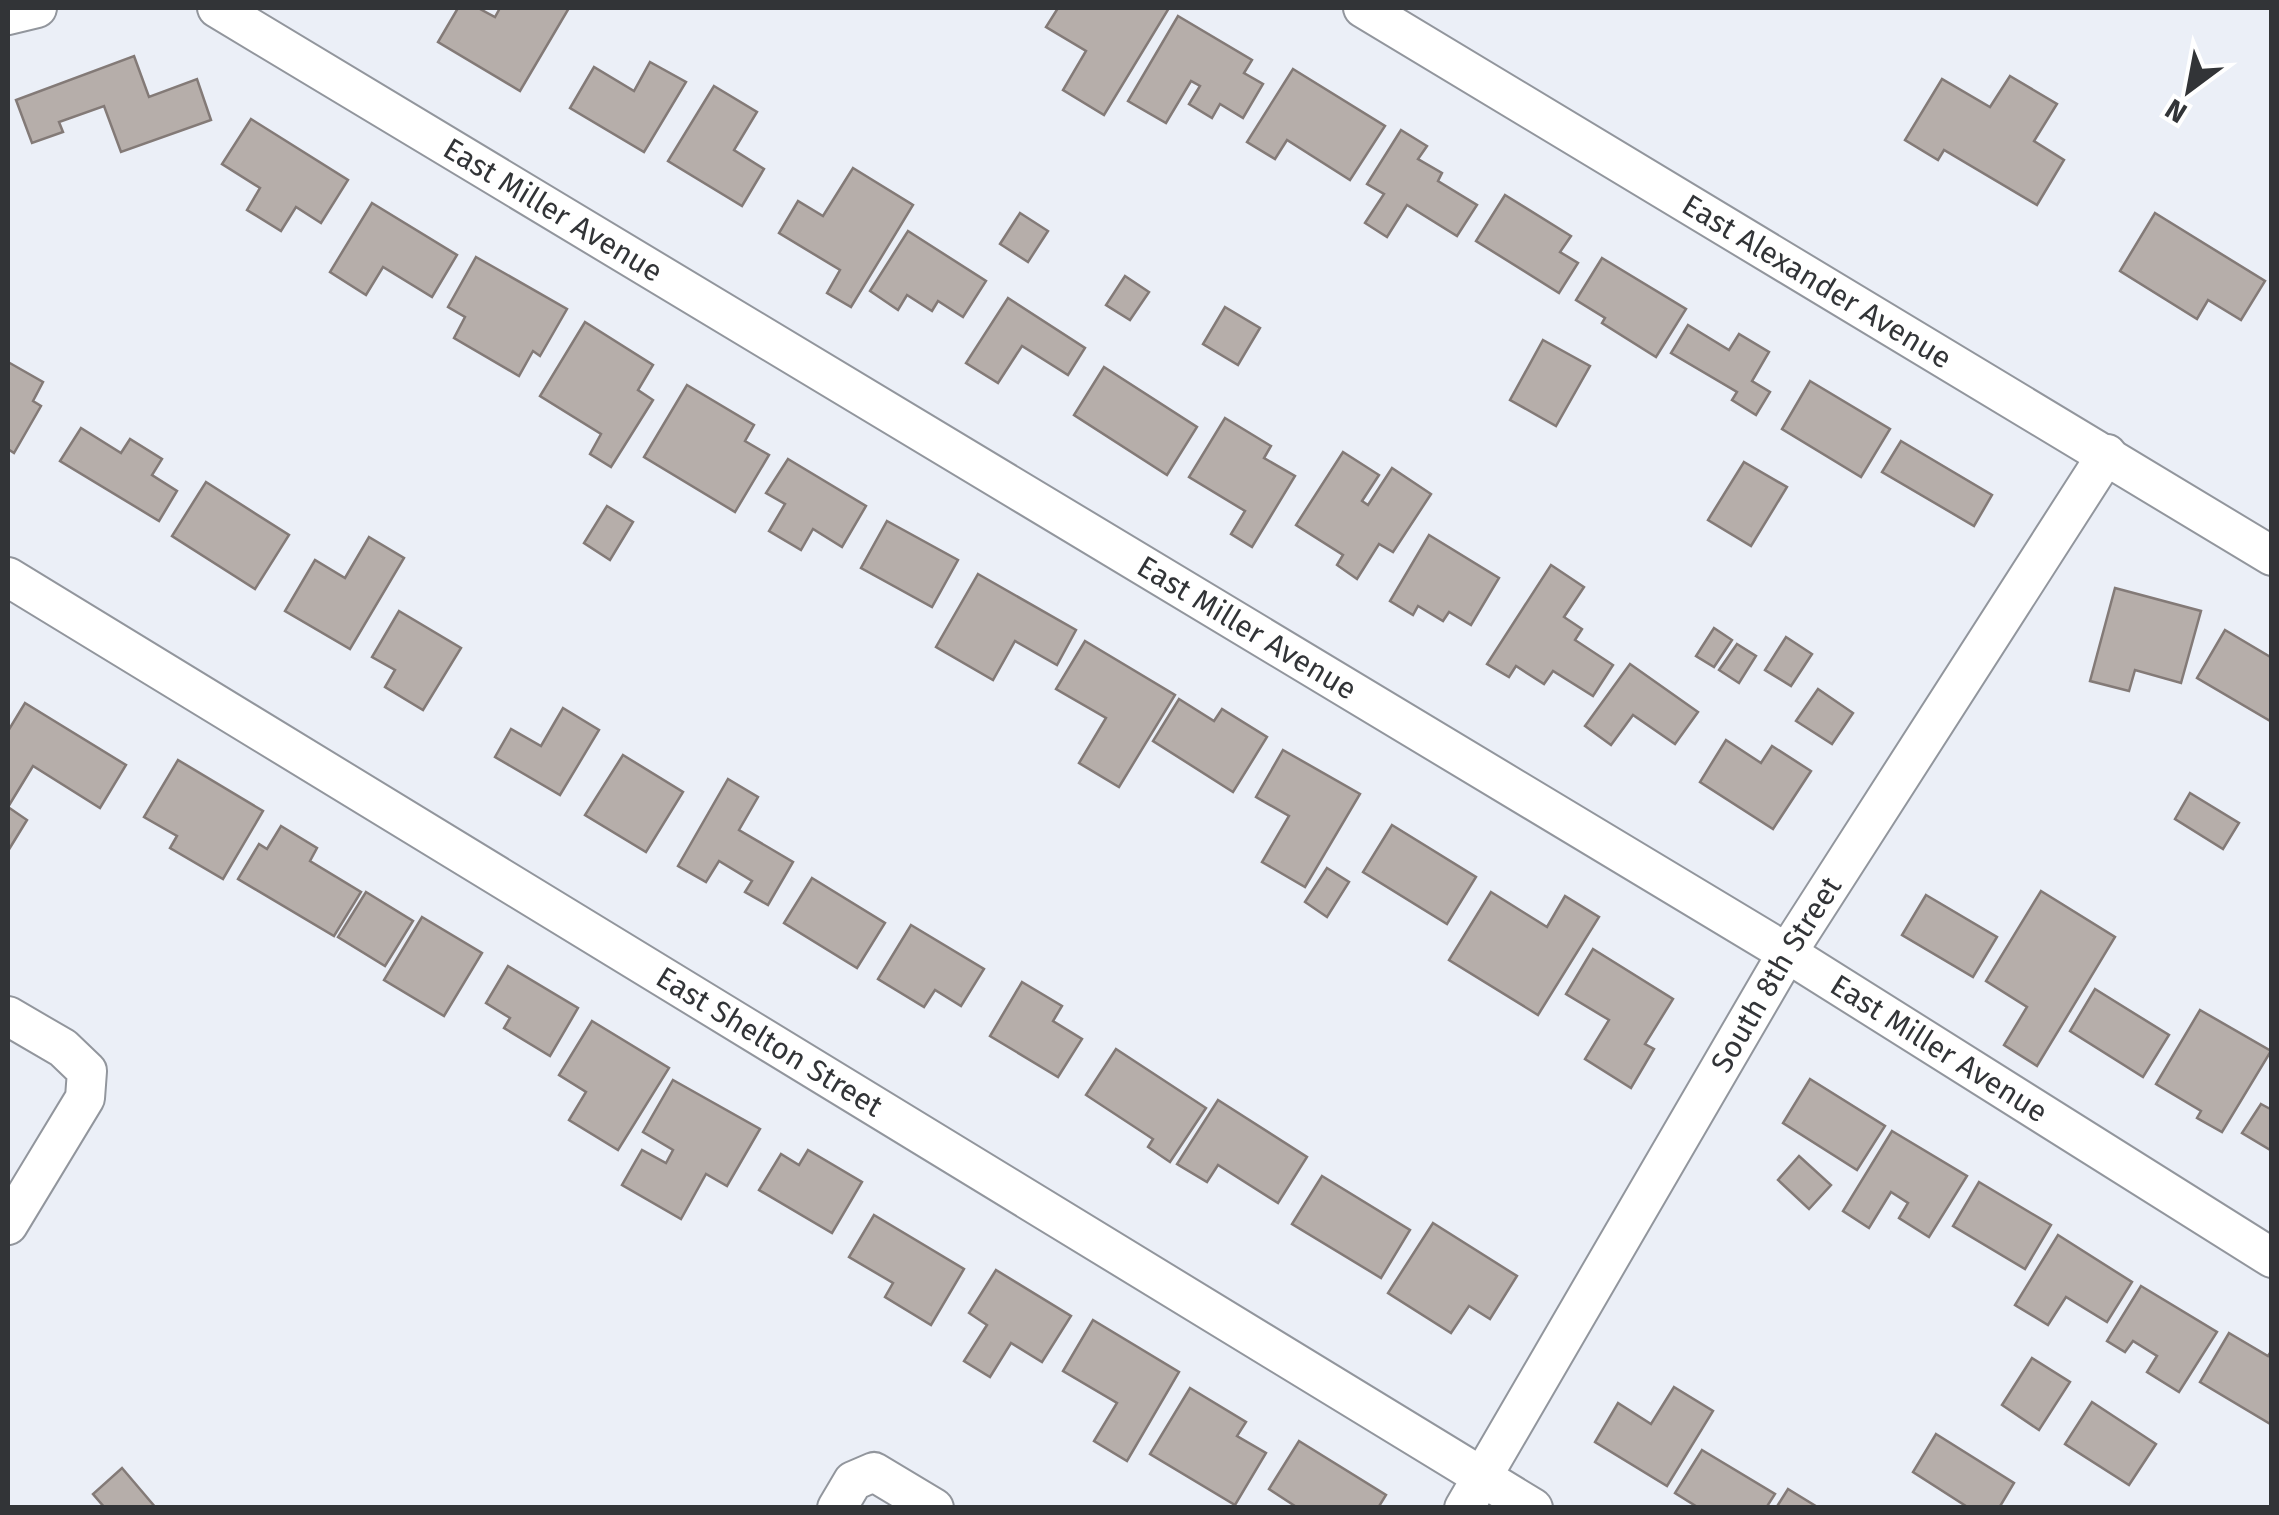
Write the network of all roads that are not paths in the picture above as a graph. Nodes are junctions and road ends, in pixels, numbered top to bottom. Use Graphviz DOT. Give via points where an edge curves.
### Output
graph roads {
  1 [pos="36,8"];
  2 [pos="217,8"];
  3 [pos="1362,8"];
  4 [pos="8,15"];
  5 [pos="2107,454"];
  6 [pos="2272,556"];
  7 [pos="8,577"];
  8 [pos="1788,953"];
  9 [pos="8,1016"];
  10 [pos="8,1225"];
  11 [pos="2272,1258"];
  12 [pos="1473,1492"];
  13 [pos="837,1508"];
  14 [pos="934,1508"];
  15 [pos="1532,1508"];
  1 -- 4 [label="street"];
  2 -- 8 [label="street, East Miller Avenue"];
  3 -- 5 [label="street, East Alexander Avenue"];
  5 -- 6 [label="street, East Alexander Avenue"];
  5 -- 8 [label="street, South 8th Street"];
  7 -- 12 [label="street, East Shelton Street"];
  8 -- 11 [label="street, East Miller Avenue"];
  8 -- 12 [label="street, South 8th Street"];
  9 -- 10 [label="street" via="63,1048 86,1071 85,1098"];
  12 -- 15 [label="street, East Shelton Street"];
  13 -- 14 [label="street" via="852,1482 874,1472"];
}
